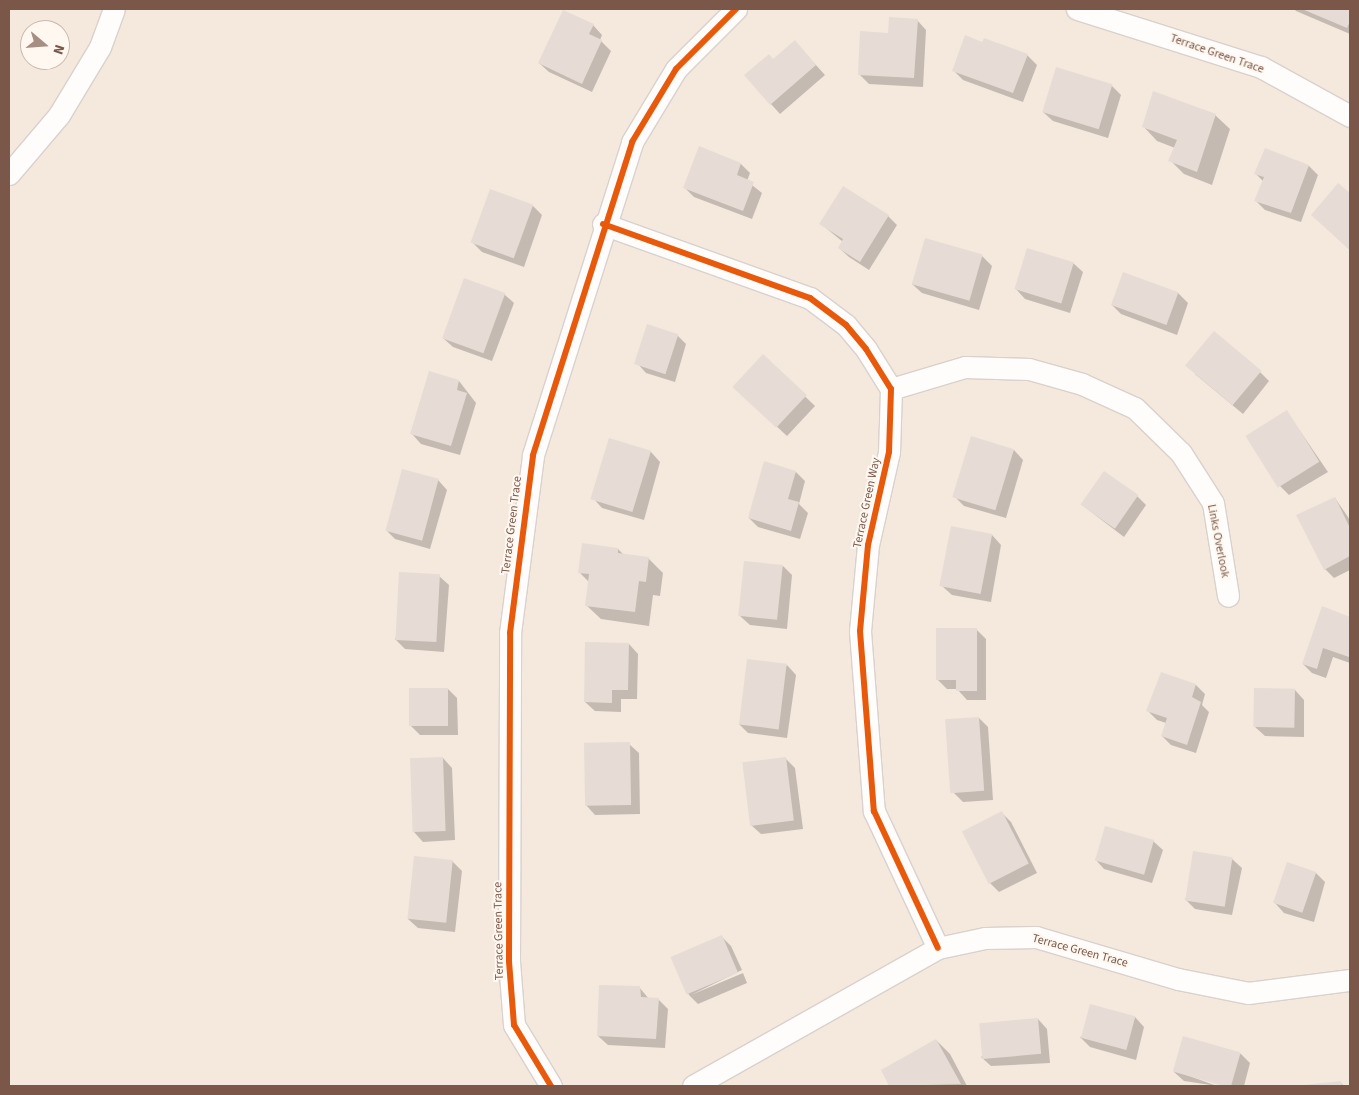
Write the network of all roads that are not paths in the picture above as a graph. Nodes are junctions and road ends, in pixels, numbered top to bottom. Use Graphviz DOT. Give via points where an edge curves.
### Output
graph roads {
  1 [pos="114,9"];
  2 [pos="736,9"];
  3 [pos="1077,9"];
  4 [pos="1350,116"];
  5 [pos="9,174"];
  6 [pos="603,224"];
  7 [pos="891,389"];
  8 [pos="1228,596"];
  9 [pos="938,948"];
  10 [pos="1350,980"];
  11 [pos="551,1086"];
  12 [pos="693,1086"];
  1 -- 5 [label="street" via="100,47 59,114"];
  2 -- 6 [label="street, Terrace Green Trace" via="671,77 632,142"];
  3 -- 4 [label="street, Terrace Green Trace" via="1261,67"];
  6 -- 7 [label="street" via="810,298 846,325 866,349"];
  6 -- 11 [label="street, Terrace Green Trace" via="533,455 510,633 509,961 514,1025"];
  7 -- 8 [label="street, Links Overlook" via="965,367 1029,369 1082,384 1135,408 1180,453 1213,503"];
  7 -- 9 [label="street, Terrace Green Way" via="889,452 868,545 860,631 874,811"];
  9 -- 10 [label="street, Terrace Green Trace" via="985,938 1036,937 1178,979 1248,993"];
  9 -- 12 [label="street, Terrace Green Trace"];
}
